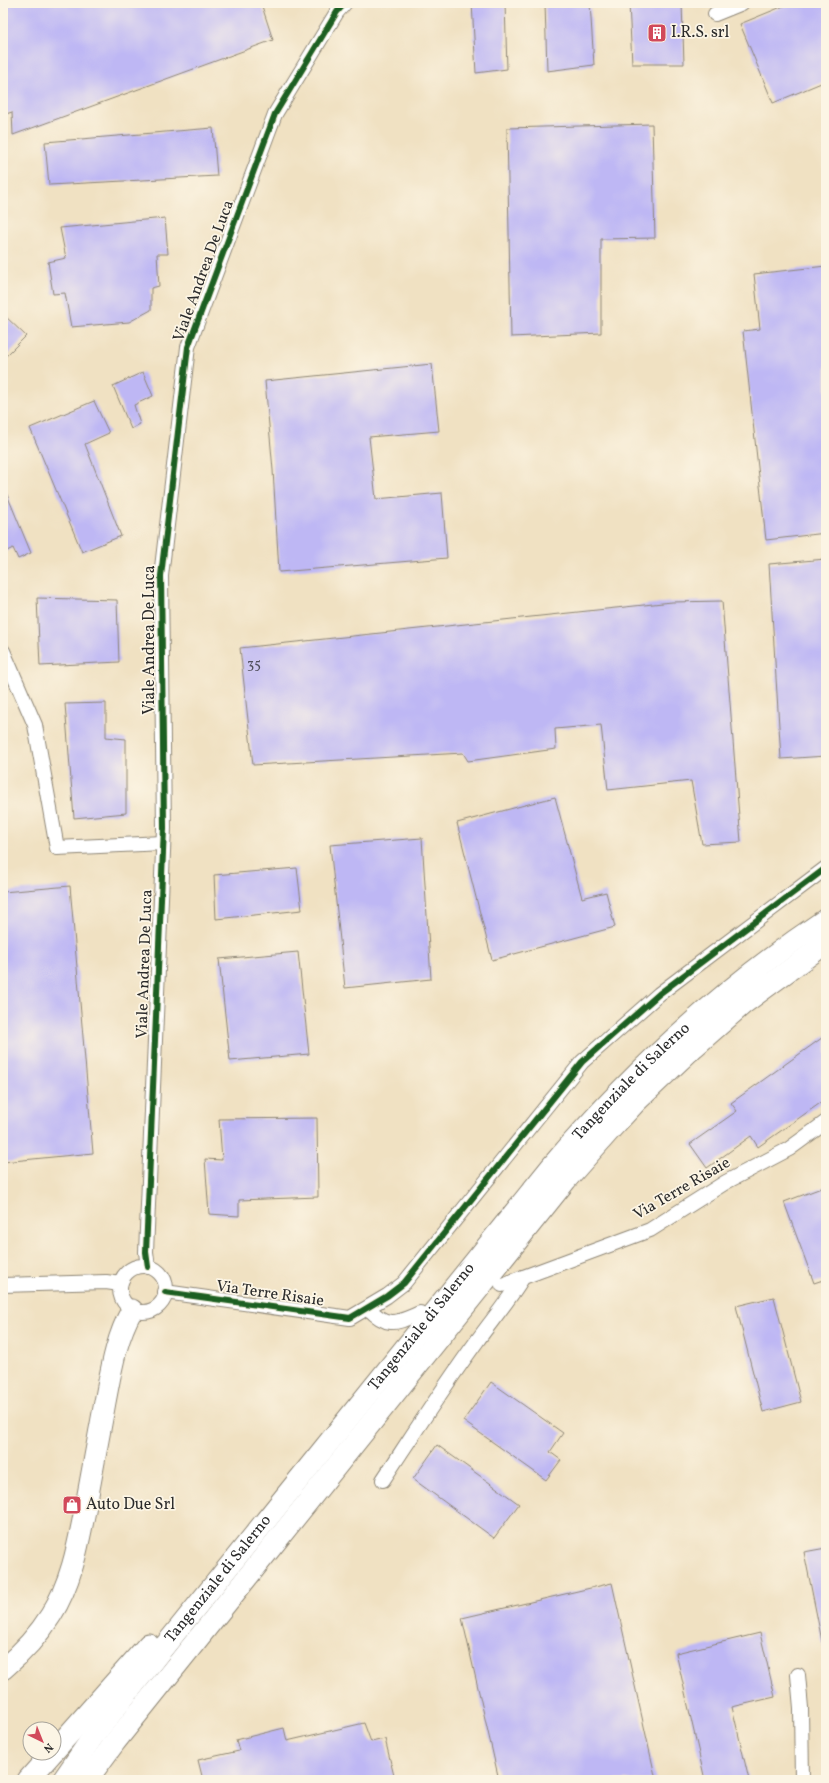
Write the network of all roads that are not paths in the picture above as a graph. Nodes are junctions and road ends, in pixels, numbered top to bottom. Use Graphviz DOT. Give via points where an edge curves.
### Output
graph roads {
  1 [pos="345,3"];
  2 [pos="742,3"];
  3 [pos="714,14"];
  4 [pos="3,651"];
  5 [pos="163,843"];
  6 [pos="826,868"];
  7 [pos="826,919"];
  8 [pos="826,943"];
  9 [pos="826,1122"];
  10 [pos="148,1267"];
  11 [pos="523,1277"];
  12 [pos="120,1284"];
  13 [pos="3,1285"];
  14 [pos="502,1285"];
  15 [pos="165,1292"];
  16 [pos="368,1308"];
  17 [pos="132,1310"];
  18 [pos="420,1313"];
  19 [pos="383,1480"];
  20 [pos="220,1579"];
  21 [pos="3,1669"];
  22 [pos="798,1675"];
  23 [pos="62,1742"];
  24 [pos="45,1761"];
  25 [pos="28,1780"];
  26 [pos="63,1780"];
  27 [pos="87,1780"];
  28 [pos="802,1780"];
  1 -- 5 [label="street, Viale Andrea De Luca" via="274,114 188,347 161,576"];
  2 -- 3 [label="street"];
  4 -- 5 [label="street" via="35,725 57,848"];
  5 -- 10 [label="street, Viale Andrea De Luca" via="146,1252"];
  6 -- 16 [label="street, Via Terre Risaie" via="659,994 582,1062 404,1283"];
  7 -- 20 [label="highway, Tangenziale di Salerno" via="750,973 710,1006 621,1088 590,1121 551,1166"];
  8 -- 27 [label="highway, Tangenziale di Salerno" via="743,1004 683,1057 636,1102 566,1180 124,1730"];
  9 -- 11 [label="street, Via Terre Risaie" via="789,1149 726,1182 650,1230"];
  10 -- 12 [label="street" via="134,1268"];
  10 -- 15 [label="street" via="154,1269 163,1279"];
  11 -- 14 [label="street, Via Terre Risaie"];
  11 -- 19 [label="street" via="456,1370"];
  12 -- 13 [label="street" via="106,1282"];
  12 -- 17 [label="street" via="122,1299"];
  15 -- 16 [label="street, Via Terre Risaie" via="350,1318"];
  15 -- 17 [label="street" via="159,1305 153,1310"];
  16 -- 18 [label="street" via="383,1321 396,1322"];
  17 -- 21 [label="highway" via="125,1322 113,1361 70,1574 44,1626 24,1651"];
  20 -- 23 [label="highway" via="196,1592"];
  20 -- 26 [label="highway, Tangenziale di Salerno" via="92,1738"];
  22 -- 28 [label="street"];
  24 -- 25 [label="highway"];
}
